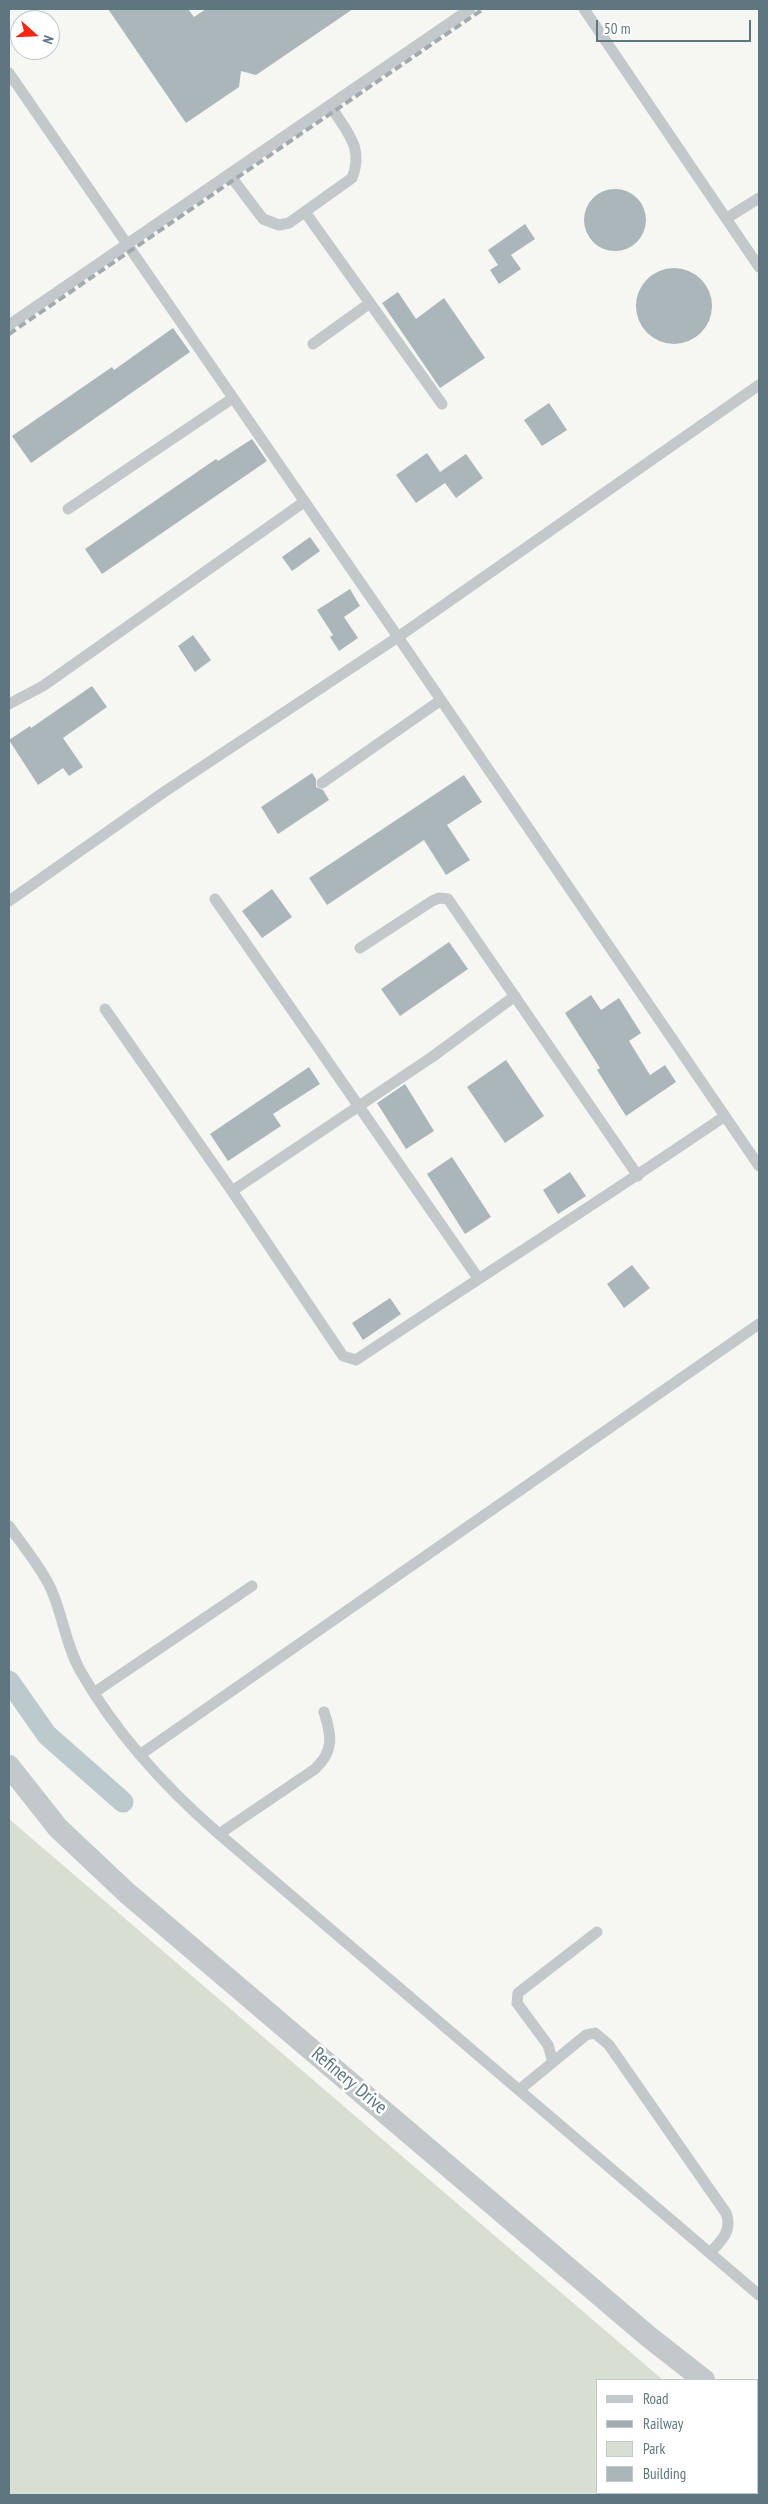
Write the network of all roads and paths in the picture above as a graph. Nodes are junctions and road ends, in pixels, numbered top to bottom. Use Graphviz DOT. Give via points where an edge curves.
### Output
graph roads {
  1 [pos="470,9"];
  2 [pos="584,9"];
  3 [pos="9,73"];
  4 [pos="330,105"];
  5 [pos="229,174"];
  6 [pos="759,198"];
  7 [pos="305,212"];
  8 [pos="727,218"];
  9 [pos="127,245"];
  10 [pos="759,266"];
  11 [pos="370,304"];
  12 [pos="9,325"];
  13 [pos="313,344"];
  14 [pos="759,385"];
  15 [pos="233,398"];
  16 [pos="442,404"];
  17 [pos="304,502"];
  18 [pos="68,509"];
  19 [pos="398,637"];
  20 [pos="440,700"];
  21 [pos="9,704"];
  22 [pos="322,783"];
  23 [pos="215,899"];
  24 [pos="9,900"];
  25 [pos="360,948"];
  26 [pos="515,996"];
  27 [pos="105,1010"];
  28 [pos="359,1106"];
  29 [pos="725,1116"];
  30 [pos="759,1166"];
  31 [pos="638,1176"];
  32 [pos="232,1191"];
  33 [pos="478,1278"];
  34 [pos="759,1324"];
  35 [pos="9,1526"];
  36 [pos="252,1586"];
  37 [pos="95,1692"];
  38 [pos="324,1712"];
  39 [pos="141,1754"];
  40 [pos="9,1766"];
  41 [pos="219,1834"];
  42 [pos="598,1932"];
  43 [pos="553,2062"];
  44 [pos="519,2090"];
  45 [pos="710,2253"];
  46 [pos="759,2295"];
  47 [pos="703,2379"];
  1 -- 4 [label="lane"];
  2 -- 8 [label="lane"];
  3 -- 9 [label="lane"];
  4 -- 5 [label="lane"];
  4 -- 7 [label="lane" via="357,149 356,168 352,178"];
  5 -- 7 [label="lane" via="263,219 270,223 289,224"];
  5 -- 9 [label="lane"];
  6 -- 8 [label="lane"];
  7 -- 11 [label="lane"];
  8 -- 10 [label="lane"];
  9 -- 12 [label="lane"];
  9 -- 15 [label="lane"];
  11 -- 13 [label="lane"];
  11 -- 16 [label="lane"];
  14 -- 19 [label="lane"];
  15 -- 17 [label="lane"];
  15 -- 18 [label="lane"];
  17 -- 19 [label="lane"];
  17 -- 21 [label="lane" via="43,686"];
  19 -- 20 [label="lane"];
  19 -- 24 [label="lane" via="164,792"];
  20 -- 22 [label="lane"];
  20 -- 29 [label="lane"];
  23 -- 28 [label="lane"];
  25 -- 26 [label="lane" via="432,901 443,898 454,907"];
  26 -- 28 [label="lane"];
  26 -- 31 [label="lane"];
  27 -- 32 [label="lane"];
  28 -- 32 [label="lane"];
  28 -- 33 [label="lane"];
  29 -- 30 [label="lane"];
  29 -- 31 [label="lane"];
  31 -- 33 [label="lane"];
  32 -- 33 [label="lane" via="347,1359 356,1360"];
  34 -- 39 [label="lane"];
  35 -- 37 [label="lane" via="51,1589 69,1647"];
  36 -- 37 [label="lane"];
  37 -- 39 [label="lane"];
  38 -- 41 [label="lane" via="331,1742 323,1761"];
  39 -- 41 [label="lane" via="161,1779"];
  40 -- 47 [label="street, Refinery Drive" via="58,1828 127,1893 649,2337"];
  41 -- 44 [label="lane"];
  42 -- 43 [label="lane" via="518,1994 517,2003 548,2045"];
  43 -- 44 [label="lane"];
  43 -- 45 [label="lane" via="590,2033 601,2036 609,2045 726,2213 730,2222 728,2228 724,2238"];
  44 -- 45 [label="lane"];
  45 -- 46 [label="lane"];
}
